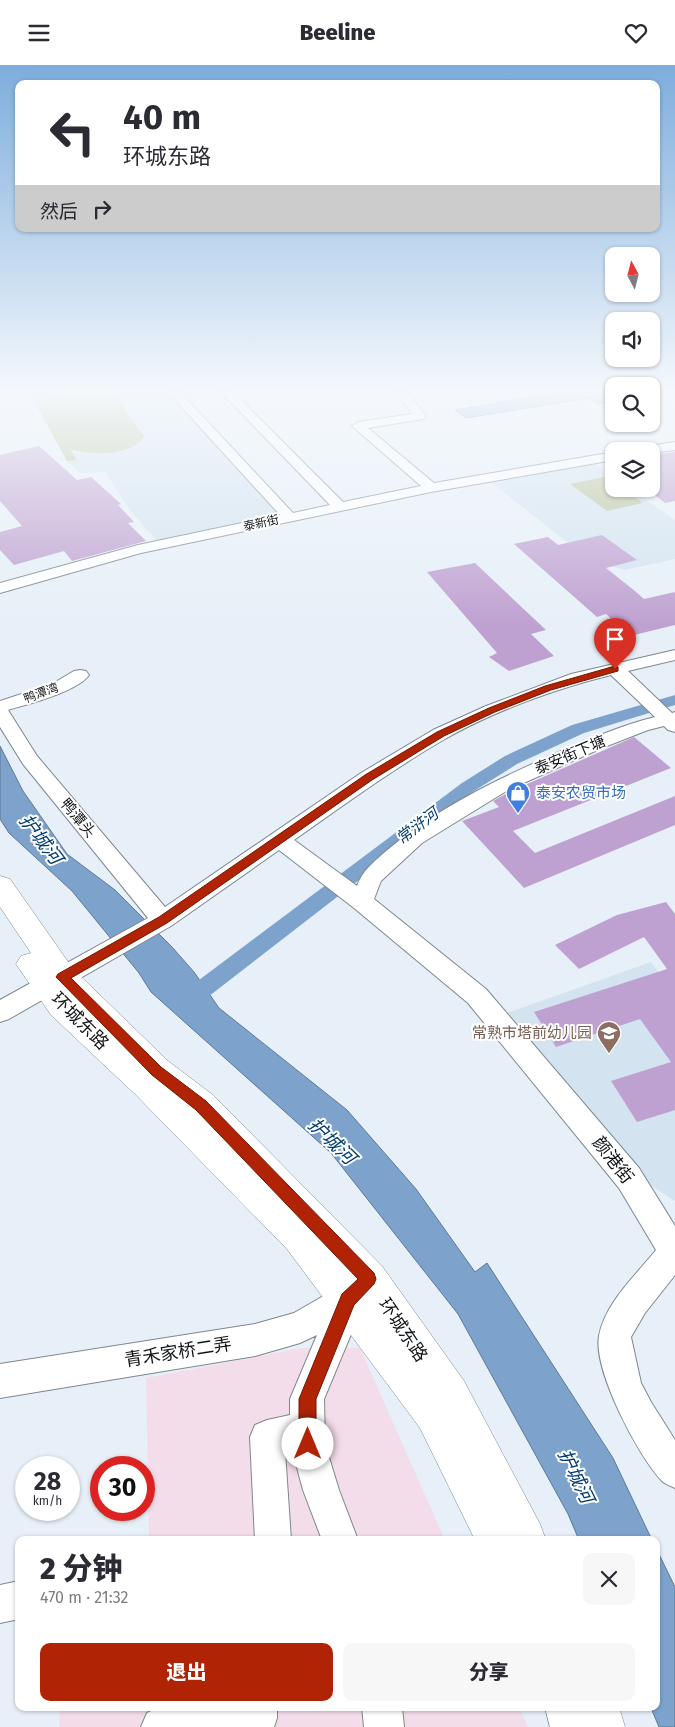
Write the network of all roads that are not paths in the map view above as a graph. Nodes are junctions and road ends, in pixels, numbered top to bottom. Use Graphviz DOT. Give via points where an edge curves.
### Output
graph roads {
  1 [pos="245,470"];
  2 [pos="303,470"];
  3 [pos="410,470"];
  4 [pos="536,470"];
  5 [pos="431,488"];
  6 [pos="340,507"];
  7 [pos="289,517"];
  8 [pos="0,588"];
  9 [pos="675,655"];
  10 [pos="615,669"];
  11 [pos="80,675"];
  12 [pos="0,707"];
  13 [pos="0,712"];
  14 [pos="673,721"];
  15 [pos="280,840"];
  16 [pos="0,886"];
  17 [pos="362,902"];
  18 [pos="0,917"];
  19 [pos="163,920"];
  20 [pos="54,982"];
  21 [pos="0,1012"];
  22 [pos="674,1251"];
  23 [pos="358,1289"];
  24 [pos="0,1381"];
  25 [pos="307,1429"];
  26 [pos="675,1470"];
  27 [pos="273,1536"];
  28 [pos="338,1536"];
  29 [pos="497,1536"];
  30 [pos="522,1536"];
  31 [pos="15,1601"];
  32 [pos="0,1604"];
  33 [pos="257,1711"];
  34 [pos="382,1711"];
  35 [pos="571,1711"];
  36 [pos="595,1711"];
  37 [pos="160,1727"];
  38 [pos="384,1727"];
  39 [pos="575,1727"];
  40 [pos="600,1727"];
  1 -- 7 [label="street"];
  2 -- 6 [label="street"];
  3 -- 5 [label="street"];
  4 -- 5 [label="street, 泰新街"];
  5 -- 6 [label="street, 泰新街"];
  6 -- 7 [label="street, 泰新街"];
  7 -- 8 [label="street, 泰新街" via="138,549"];
  9 -- 10 [label="street"];
  10 -- 14 [label="street"];
  10 -- 15 [label="street" via="548,688 440,734 368,778"];
  11 -- 12 [label="street, 鸭潭湾" via="58,688"];
  13 -- 19 [label="street, 鸭潭头" via="30,760"];
  14 -- 17 [label="street, 泰安街下塘" via="642,726 501,785 415,838 372,877"];
  15 -- 17 [label="street, 颜港街"];
  15 -- 19 [label="street"];
  16 -- 20 [label="main road, 环城东路"];
  17 -- 22 [label="street, 颜港街" via="477,996 629,1178"];
  18 -- 20 [label="main road, 环城东路"];
  19 -- 20 [label="street"];
  20 -- 21 [label="street"];
  20 -- 23 [label="main road, 环城东路" via="62,1006"];
  22 -- 26 [label="street, 颜港街" via="628,1311 615,1334 618,1368 630,1399"];
  23 -- 24 [label="street, 青禾家桥二弄" via="300,1327 255,1340"];
  23 -- 25 [label="street" via="307,1399"];
  23 -- 29 [label="main road, 环城东路" via="435,1413"];
  23 -- 30 [label="main road, 环城东路" via="449,1396"];
  25 -- 27 [label="street" via="268,1437"];
  25 -- 28 [label="street" via="321,1490"];
  31 -- 32 [label="street"];
  33 -- 37 [label="street" via="257,1718"];
  34 -- 38 [label="street"];
  35 -- 39 [label="main road"];
  36 -- 40 [label="main road"];
}
